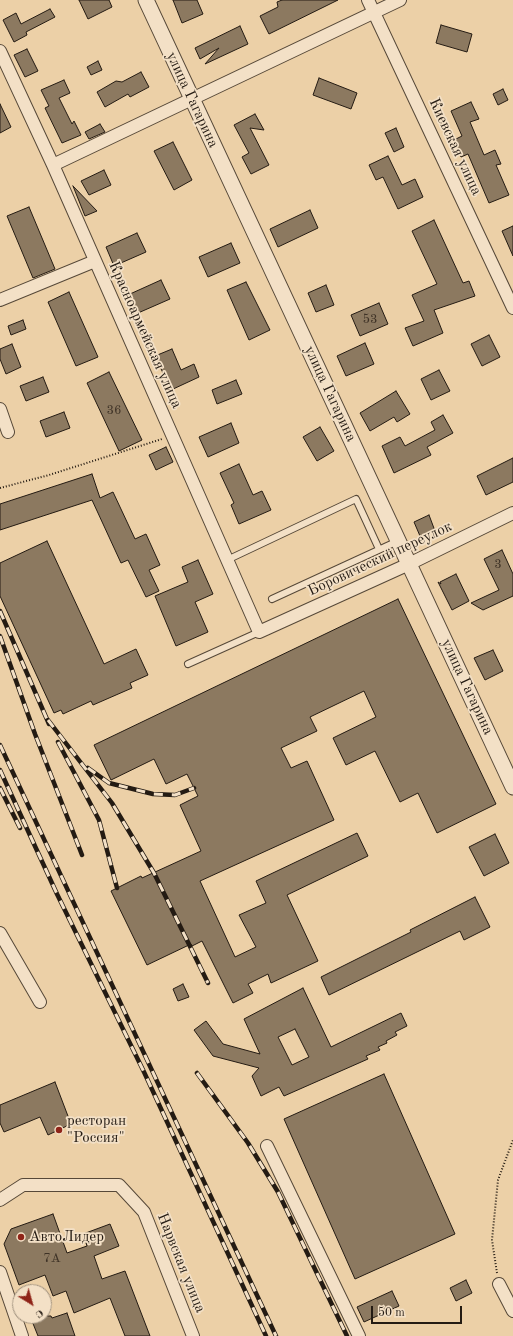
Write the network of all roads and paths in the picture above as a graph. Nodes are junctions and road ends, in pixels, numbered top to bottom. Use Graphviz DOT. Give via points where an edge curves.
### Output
graph roads {
  1 [pos="146,0"];
  2 [pos="368,0"];
  3 [pos="400,0"];
  4 [pos="374,13"];
  5 [pos="0,51"];
  6 [pos="192,99"];
  7 [pos="53,165"];
  8 [pos="95,262"];
  9 [pos="0,300"];
  10 [pos="513,308"];
  11 [pos="0,409"];
  12 [pos="8,432"];
  13 [pos="166,438"];
  14 [pos="0,488"];
  15 [pos="513,513"];
  16 [pos="398,541"];
  17 [pos="379,549"];
  18 [pos="227,560"];
  19 [pos="409,564"];
  20 [pos="272,599"];
  21 [pos="260,632"];
  22 [pos="188,664"];
  23 [pos="513,787"];
  24 [pos="0,933"];
  25 [pos="40,1002"];
  26 [pos="513,1140"];
  27 [pos="267,1146"];
  28 [pos="0,1200"];
  29 [pos="0,1272"];
  30 [pos="499,1284"];
  31 [pos="513,1311"];
  32 [pos="22,1336"];
  33 [pos="193,1336"];
  34 [pos="359,1336"];
  1 -- 6 [label="street, улица Гагарина"];
  2 -- 4 [label="street, Киевская улица"];
  3 -- 4 [label="street"];
  4 -- 6 [label="street"];
  4 -- 10 [label="street, Киевская улица"];
  5 -- 7 [label="street, Красноармейская улица"];
  6 -- 7 [label="street"];
  6 -- 16 [label="street, улица Гагарина"];
  7 -- 8 [label="street, Красноармейская улица"];
  8 -- 9 [label="street"];
  8 -- 18 [label="street, Красноармейская улица"];
  11 -- 12 [label="street"];
  13 -- 14 [label="path" via="49,476"];
  15 -- 19 [label="street, Боровический переулок"];
  16 -- 17 [label="lane"];
  16 -- 19 [label="street, улица Гагарина"];
  17 -- 18 [label="lane" via="356,500"];
  17 -- 20 [label="lane"];
  18 -- 21 [label="street, Красноармейская улица"];
  19 -- 21 [label="street, Боровический переулок"];
  19 -- 23 [label="street, улица Гагарина"];
  21 -- 22 [label="lane"];
  24 -- 25 [label="street"];
  26 -- 30 [label="path" via="498,1180 496,1195 492,1240"];
  27 -- 34 [label="street"];
  28 -- 33 [label="street, Нарвская улица" via="22,1185 119,1185 144,1212"];
  29 -- 32 [label="street"];
  30 -- 31 [label="street"];
}
